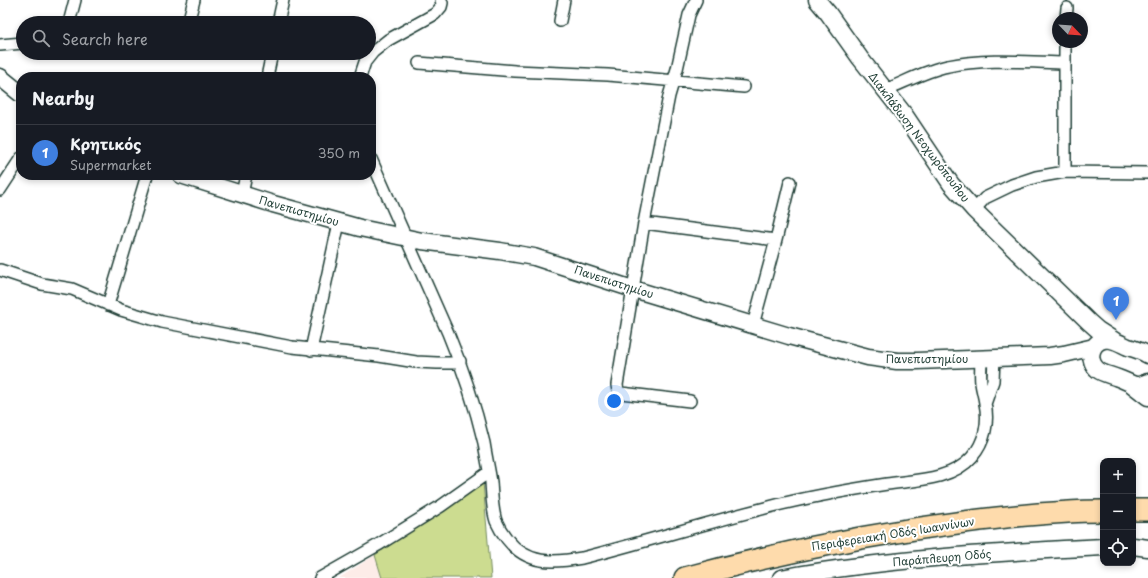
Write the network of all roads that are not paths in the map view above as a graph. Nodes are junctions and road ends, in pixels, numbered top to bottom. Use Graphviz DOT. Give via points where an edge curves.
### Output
graph roads {
  1 [pos="75,0"];
  2 [pos="194,0"];
  3 [pos="283,0"];
  4 [pos="442,0"];
  5 [pos="564,0"];
  6 [pos="696,0"];
  7 [pos="817,0"];
  8 [pos="71,16"];
  9 [pos="190,16"];
  10 [pos="280,16"];
  11 [pos="560,21"];
  12 [pos="16,44"];
  13 [pos="0,45"];
  14 [pos="1066,48"];
  15 [pos="376,50"];
  16 [pos="270,60"];
  17 [pos="367,60"];
  18 [pos="419,63"];
  19 [pos="1065,63"];
  20 [pos="268,72"];
  21 [pos="362,72"];
  22 [pos="0,78"];
  23 [pos="673,81"];
  24 [pos="744,87"];
  25 [pos="16,90"];
  26 [pos="885,90"];
  27 [pos="16,165"];
  28 [pos="376,170"];
  29 [pos="1065,172"];
  30 [pos="1148,172"];
  31 [pos="146,180"];
  32 [pos="197,180"];
  33 [pos="245,180"];
  34 [pos="790,182"];
  35 [pos="1,186"];
  36 [pos="242,194"];
  37 [pos="974,210"];
  38 [pos="340,223"];
  39 [pos="644,223"];
  40 [pos="407,238"];
  41 [pos="776,240"];
  42 [pos="0,270"];
  43 [pos="633,289"];
  44 [pos="108,305"];
  45 [pos="1082,315"];
  46 [pos="753,325"];
  47 [pos="1116,342"];
  48 [pos="1095,346"];
  49 [pos="311,350"];
  50 [pos="1146,352"];
  51 [pos="1050,356"];
  52 [pos="988,358"];
  53 [pos="460,361"];
  54 [pos="1098,370"];
  55 [pos="1148,382"];
  56 [pos="1130,383"];
  57 [pos="1148,397"];
  58 [pos="690,401"];
  59 [pos="489,472"];
  60 [pos="1136,510"];
  61 [pos="1148,510"];
  62 [pos="1100,511"];
  63 [pos="1136,546"];
  64 [pos="1100,547"];
  65 [pos="1148,548"];
  66 [pos="320,578"];
  67 [pos="686,578"];
  68 [pos="782,578"];
  1 -- 8 [label="street"];
  2 -- 9 [label="street"];
  3 -- 10 [label="street"];
  4 -- 15 [label="street" via="441,7 434,14"];
  5 -- 11 [label="street"];
  6 -- 23 [label="street" via="689,15"];
  7 -- 26 [label="street, Διακλάδωση Νεοχωρόπουλου"];
  12 -- 13 [label="street"];
  14 -- 19 [label="street"];
  16 -- 20 [label="street"];
  17 -- 21 [label="street"];
  18 -- 23 [label="street" via="515,72 608,75"];
  19 -- 26 [label="street" via="986,62 954,65 932,70"];
  19 -- 29 [label="street"];
  22 -- 25 [label="street"];
  23 -- 24 [label="street"];
  23 -- 39 [label="street"];
  26 -- 37 [label="street, Διακλάδωση Νεοχωρόπουλου" via="955,189"];
  27 -- 35 [label="street"];
  28 -- 40 [label="street"];
  29 -- 30 [label="street"];
  29 -- 37 [label="street" via="1036,177 1012,185 985,198"];
  31 -- 44 [label="street"];
  32 -- 36 [label="street, Πανεπιστημίου"];
  33 -- 36 [label="street"];
  34 -- 41 [label="street"];
  36 -- 38 [label="street, Πανεπιστημίου"];
  37 -- 45 [label="street, Διακλάδωση Νεοχωρόπουλου"];
  38 -- 40 [label="street, Πανεπιστημίου"];
  38 -- 49 [label="street"];
  39 -- 41 [label="street"];
  39 -- 43 [label="street"];
  40 -- 43 [label="street, Πανεπιστημίου" via="534,257"];
  40 -- 53 [label="street"];
  41 -- 46 [label="street"];
  42 -- 44 [label="street" via="42,284 72,289"];
  43 -- 46 [label="street, Πανεπιστημίου"];
  43 -- 58 [label="street" via="616,385 618,390 621,393"];
  44 -- 49 [label="street" via="162,322"];
  45 -- 47 [label="street, Διακλάδωση Νεοχωρόπουλου"];
  45 -- 48 [label="street, Διακλάδωση Νεοχωρόπουλου" via="1092,332"];
  46 -- 52 [label="street, Πανεπιστημίου" via="884,360"];
  47 -- 48 [label="street, Πανεπιστημίου" via="1104,340"];
  47 -- 50 [label="street"];
  48 -- 51 [label="street, Πανεπιστημίου"];
  48 -- 54 [label="street" via="1092,359"];
  49 -- 53 [label="street" via="416,362"];
  51 -- 52 [label="street, Πανεπιστημίου"];
  51 -- 54 [label="street, Πανεπιστημίου" via="1076,361"];
  52 -- 59 [label="street" via="993,381 985,404 986,423 983,438 972,457 950,473 796,501 568,561 533,559 511,545 496,521"];
  53 -- 59 [label="street" via="472,395"];
  54 -- 56 [label="street, Πανεπιστημίου"];
  55 -- 56 [label="street" via="1140,385"];
  56 -- 57 [label="street"];
  59 -- 66 [label="street" via="441,506"];
  60 -- 61 [label="highway"];
  62 -- 67 [label="highway, Περιφερειακή Οδός Ιωαννίνων" via="1054,512 915,528 792,551"];
  63 -- 65 [label="street"];
  64 -- 68 [label="street, Παράπλευρη Οδός" via="872,564"];
}
